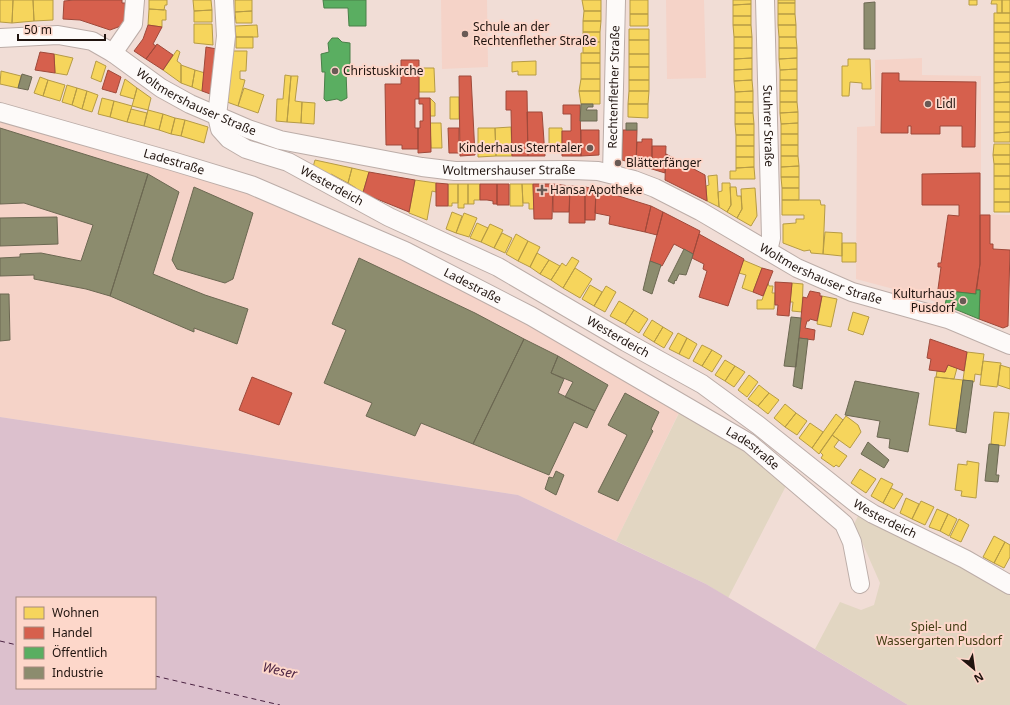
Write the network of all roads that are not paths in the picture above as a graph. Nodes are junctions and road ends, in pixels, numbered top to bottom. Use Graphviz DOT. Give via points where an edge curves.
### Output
graph roads {
  1 [pos="135,0"];
  2 [pos="224,0"];
  3 [pos="616,0"];
  4 [pos="765,0"];
  5 [pos="0,38"];
  6 [pos="113,54"];
  7 [pos="0,112"];
  8 [pos="217,116"];
  9 [pos="612,174"];
  10 [pos="417,230"];
  11 [pos="405,251"];
  12 [pos="768,251"];
  13 [pos="1010,345"];
  14 [pos="860,584"];
  15 [pos="1010,585"];
  1 -- 6 [label="street" via="133,24"];
  2 -- 8 [label="street" via="226,36"];
  3 -- 9 [label="street, Rechtenflether Straße"];
  4 -- 12 [label="street, Stuhrer Straße" via="771,238"];
  5 -- 6 [label="street, Woltmershauser Straße" via="67,36 92,41"];
  6 -- 8 [label="street, Woltmershauser Straße" via="161,88"];
  7 -- 11 [label="street, Ladestraße" via="251,186"];
  8 -- 9 [label="street, Woltmershauser Straße" via="280,140 422,167 455,171 572,170"];
  8 -- 10 [label="street, Westerdeich" via="220,129 246,149 288,162 389,218"];
  9 -- 12 [label="street, Woltmershauser Straße" via="655,188"];
  10 -- 11 [label="street"];
  10 -- 15 [label="street, Westerdeich" via="508,273 702,384 758,425 856,504 965,559"];
  11 -- 14 [label="street, Ladestraße" via="531,316 749,443 844,524 852,542"];
  12 -- 13 [label="street, Woltmershauser Straße" via="797,268 852,292 948,319"];
}
